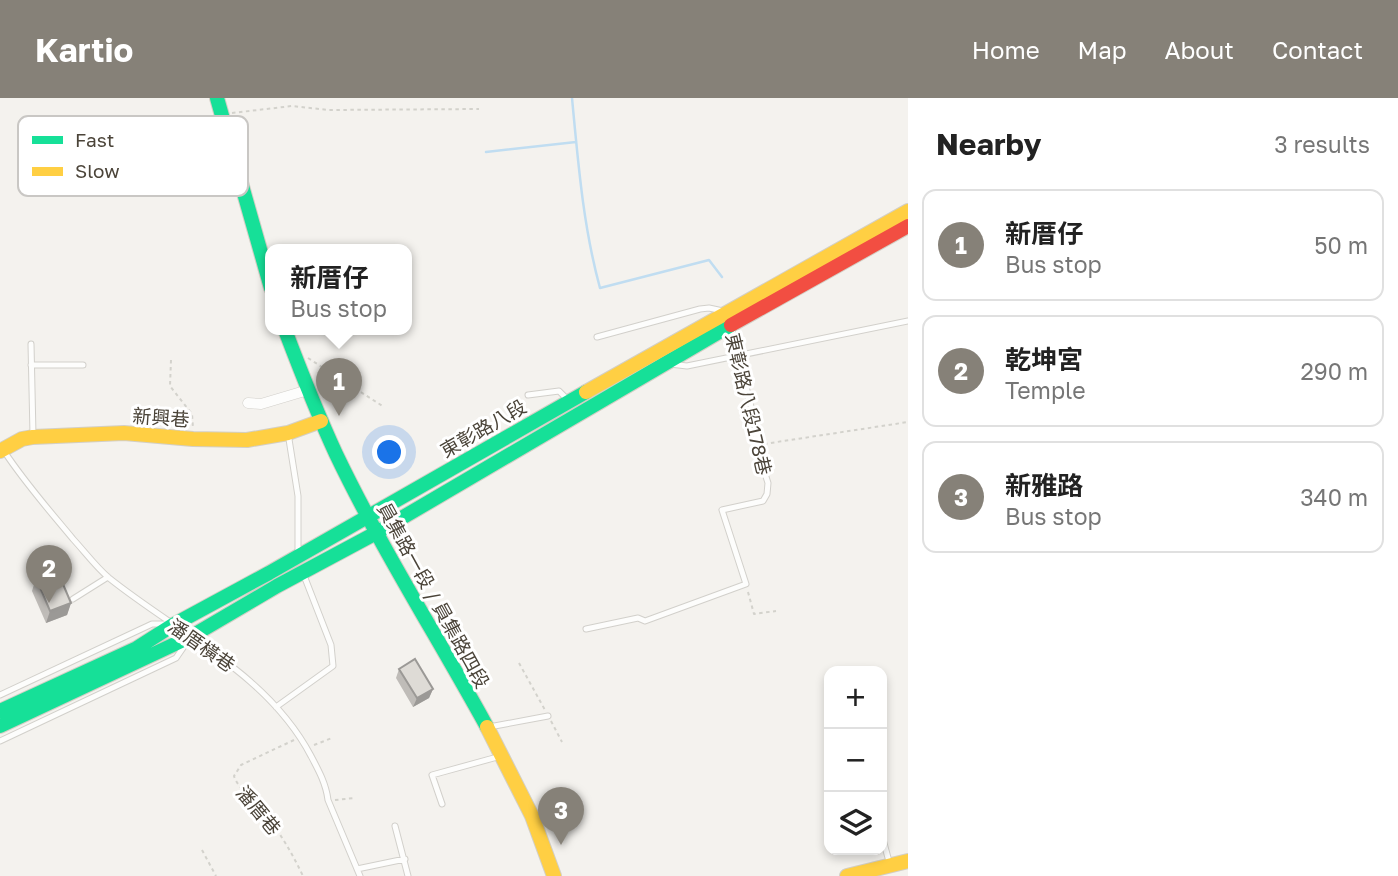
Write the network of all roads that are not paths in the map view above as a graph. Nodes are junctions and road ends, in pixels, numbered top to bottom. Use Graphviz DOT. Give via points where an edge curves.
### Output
graph roads {
  1 [pos="217,98"];
  2 [pos="223,116"];
  3 [pos="245,196"];
  4 [pos="908,211"];
  5 [pos="908,226"];
  6 [pos="265,267"];
  7 [pos="728,319"];
  8 [pos="908,321"];
  9 [pos="286,335"];
  10 [pos="597,337"];
  11 [pos="31,344"];
  12 [pos="739,356"];
  13 [pos="664,364"];
  14 [pos="32,365"];
  15 [pos="83,365"];
  16 [pos="307,390"];
  17 [pos="528,395"];
  18 [pos="569,401"];
  19 [pos="248,403"];
  20 [pos="321,421"];
  21 [pos="288,433"];
  22 [pos="33,437"];
  23 [pos="1,448"];
  24 [pos="366,516"];
  25 [pos="376,533"];
  26 [pos="298,555"];
  27 [pos="303,572"];
  28 [pos="108,578"];
  29 [pos="73,599"];
  30 [pos="173,625"];
  31 [pos="586,629"];
  32 [pos="192,636"];
  33 [pos="0,695"];
  34 [pos="42,701"];
  35 [pos="276,707"];
  36 [pos="0,711"];
  37 [pos="548,716"];
  38 [pos="0,726"];
  39 [pos="487,727"];
  40 [pos="0,741"];
  41 [pos="501,756"];
  42 [pos="442,804"];
  43 [pos="396,826"];
  44 [pos="887,854"];
  45 [pos="405,859"];
  46 [pos="908,860"];
  47 [pos="890,865"];
  48 [pos="356,869"];
  49 [pos="360,876"];
  50 [pos="408,876"];
  51 [pos="554,876"];
  52 [pos="847,876"];
  1 -- 2 [label="street"];
  3 -- 6 [label="street"];
  4 -- 7 [label="street, 東彰路八段"];
  5 -- 7 [label="street, 東彰路八段"];
  7 -- 10 [label="lane" via="721,309 700,309"];
  7 -- 12 [label="lane, 東彰路八段178巷"];
  7 -- 13 [label="street, 東彰路八段"];
  7 -- 18 [label="street, 東彰路八段"];
  8 -- 12 [label="lane"];
  9 -- 16 [label="street, 員集路一段 / 員集路四段"];
  11 -- 14 [label="lane"];
  12 -- 13 [label="lane" via="687,366"];
  12 -- 31 [label="lane, 東彰路八段178巷" via="768,484 763,500 722,510 746,583 645,621 638,618"];
  13 -- 25 [label="street, 東彰路八段"];
  14 -- 15 [label="lane"];
  14 -- 22 [label="lane"];
  16 -- 19 [label="street" via="261,404"];
  16 -- 20 [label="street, 員集路一段 / 員集路四段"];
  17 -- 18 [label="lane" via="559,391"];
  18 -- 24 [label="street, 東彰路八段"];
  20 -- 21 [label="street, 新興巷"];
  20 -- 24 [label="street, 員集路一段 / 員集路四段"];
  21 -- 22 [label="street, 新興巷" via="247,440 124,433"];
  21 -- 26 [label="lane" via="298,496"];
  22 -- 23 [label="street, 新興巷"];
  23 -- 28 [label="lane, 潘厝橫巷"];
  24 -- 25 [label="street, 員集路一段 / 員集路四段"];
  24 -- 26 [label="street, 東彰路八段"];
  25 -- 27 [label="street, 東彰路八段"];
  25 -- 39 [label="street, 員集路一段 / 員集路四段"];
  26 -- 30 [label="street, 東彰路八段"];
  27 -- 32 [label="street, 東彰路八段"];
  27 -- 35 [label="lane" via="331,645 333,666"];
  28 -- 29 [label="lane"];
  28 -- 30 [label="lane, 潘厝橫巷"];
  30 -- 32 [label="lane, 潘厝橫巷"];
  30 -- 33 [label="lane" via="152,624"];
  30 -- 34 [label="street, 東彰路八段"];
  32 -- 34 [label="street, 東彰路八段"];
  32 -- 35 [label="lane, 潘厝橫巷" via="237,668"];
  32 -- 40 [label="lane" via="176,657"];
  34 -- 36 [label="street"];
  34 -- 38 [label="street"];
  35 -- 48 [label="lane, 潘厝橫巷" via="301,737 327,788"];
  37 -- 39 [label="lane"];
  39 -- 41 [label="street, 員集路一段 / 員集路四段"];
  41 -- 42 [label="lane" via="432,775"];
  41 -- 51 [label="street, 員集路一段 / 員集路四段" via="533,819"];
  43 -- 45 [label="lane"];
  44 -- 47 [label="lane"];
  45 -- 48 [label="lane"];
  45 -- 50 [label="lane"];
  46 -- 47 [label="street"];
  47 -- 52 [label="street"];
  48 -- 49 [label="lane, 潘厝橫巷"];
}
